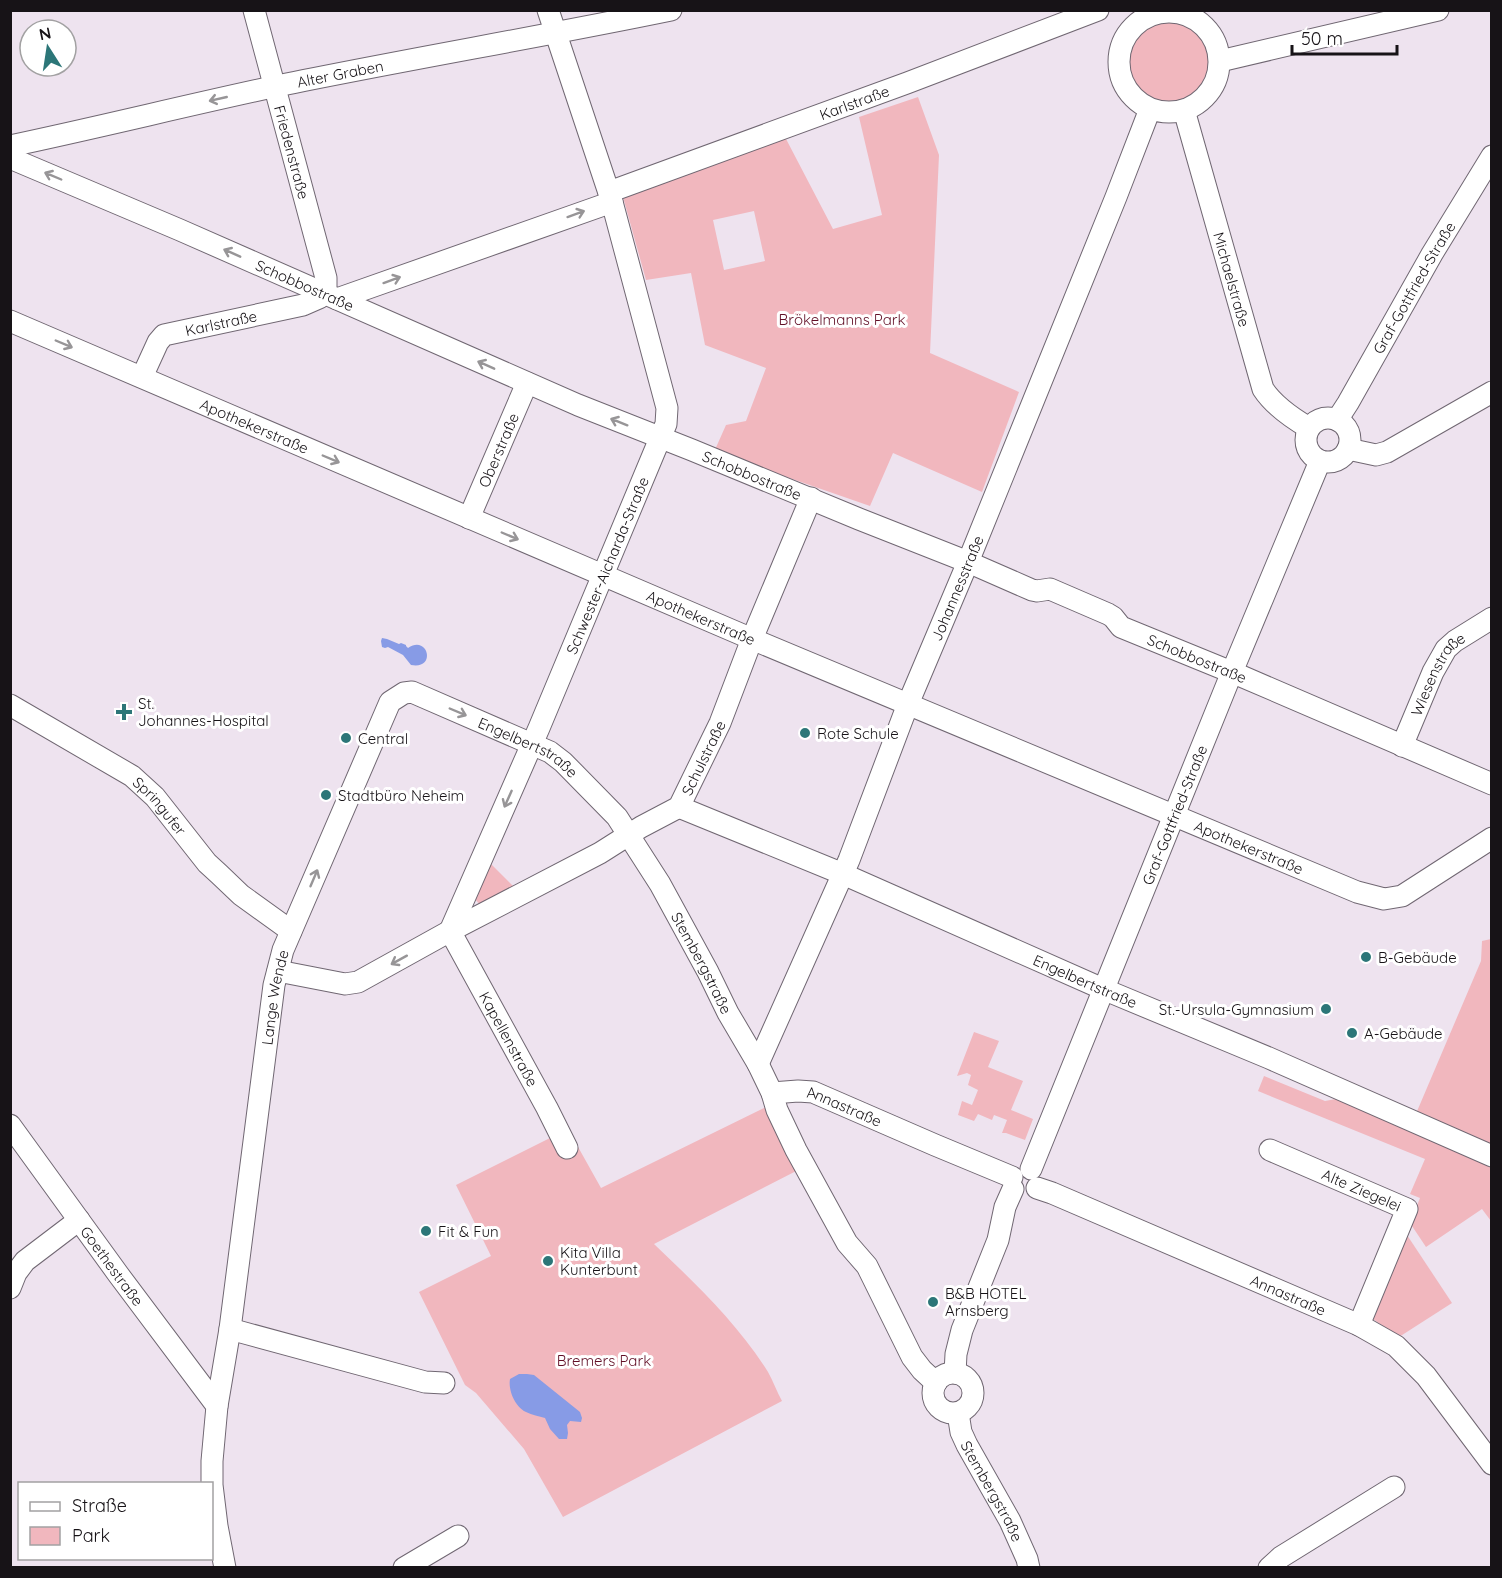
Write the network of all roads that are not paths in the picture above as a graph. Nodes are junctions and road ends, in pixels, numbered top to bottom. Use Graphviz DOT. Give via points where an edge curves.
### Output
graph roads {
  1 [pos="254,10"];
  2 [pos="548,10"];
  3 [pos="671,10"];
  4 [pos="1098,10"];
  5 [pos="1438,10"];
  6 [pos="1132,17"];
  7 [pos="556,33"];
  8 [pos="1220,61"];
  9 [pos="275,86"];
  10 [pos="1150,109"];
  11 [pos="1184,110"];
  12 [pos="10,146"];
  13 [pos="1491,156"];
  14 [pos="10,158"];
  15 [pos="611,197"];
  16 [pos="331,296"];
  17 [pos="10,321"];
  18 [pos="142,377"];
  19 [pos="527,383"];
  20 [pos="1491,392"];
  21 [pos="1337,420"];
  22 [pos="1309,428"];
  23 [pos="660,438"];
  24 [pos="1348,449"];
  25 [pos="1320,460"];
  26 [pos="811,498"];
  27 [pos="469,519"];
  28 [pos="968,561"];
  29 [pos="603,575"];
  30 [pos="1491,618"];
  31 [pos="752,639"];
  32 [pos="1232,672"];
  33 [pos="404,693"];
  34 [pos="908,704"];
  35 [pos="10,705"];
  36 [pos="530,745"];
  37 [pos="1402,746"];
  38 [pos="1491,784"];
  39 [pos="679,807"];
  40 [pos="1174,816"];
  41 [pos="630,835"];
  42 [pos="1491,838"];
  43 [pos="843,874"];
  44 [pos="291,931"];
  45 [pos="450,931"];
  46 [pos="278,971"];
  47 [pos="1103,989"];
  48 [pos="758,1064"];
  49 [pos="772,1093"];
  50 [pos="10,1125"];
  51 [pos="567,1148"];
  52 [pos="1270,1150"];
  53 [pos="1491,1156"];
  54 [pos="1024,1184"];
  55 [pos="79,1220"];
  56 [pos="10,1288"];
  57 [pos="1359,1325"];
  58 [pos="230,1329"];
  59 [pos="955,1373"];
  60 [pos="444,1383"];
  61 [pos="936,1383"];
  62 [pos="217,1406"];
  63 [pos="958,1413"];
  64 [pos="1491,1464"];
  65 [pos="212,1482"];
  66 [pos="1394,1487"];
  67 [pos="213,1493"];
  68 [pos="458,1536"];
  69 [pos="225,1568"];
  70 [pos="404,1568"];
  71 [pos="1029,1568"];
  72 [pos="1269,1568"];
  1 -- 9 [label="street, Friedenstraße"];
  2 -- 7 [label="street, Schwester-Aicharda-Straße"];
  3 -- 7 [label="street, Alter Graben"];
  4 -- 15 [label="street, Karlstraße"];
  5 -- 8 [label="street"];
  6 -- 8 [label="street" via="1166,12 1192,17 1215,42"];
  6 -- 10 [label="street" via="1121,47 1121,78 1128,91"];
  7 -- 9 [label="street, Alter Graben"];
  7 -- 15 [label="street, Schwester-Aicharda-Straße"];
  8 -- 11 [label="street" via="1216,82 1207,95"];
  9 -- 12 [label="street, Alter Graben, one-way"];
  9 -- 16 [label="street, Friedenstraße"];
  10 -- 11 [label="street"];
  10 -- 28 [label="street, Johannesstraße"];
  11 -- 22 [label="street, Michaelstraße" via="1263,389 1272,401"];
  13 -- 21 [label="street, Graf-Gottfried-Straße"];
  16 -- 14 [label="street, Schobbostraße, one-way"];
  16 -- 15 [label="street, Karlstraße, one-way"];
  15 -- 23 [label="street, Schwester-Aicharda-Straße" via="667,408"];
  16 -- 18 [label="street, Karlstraße" via="164,335"];
  19 -- 16 [label="street, Schobbostraße, one-way"];
  17 -- 18 [label="street, Apothekerstraße, one-way"];
  18 -- 27 [label="street, Apothekerstraße, one-way"];
  23 -- 19 [label="street, Schobbostraße, one-way"];
  19 -- 27 [label="street, Oberstraße"];
  20 -- 24 [label="street" via="1387,452 1376,455"];
  21 -- 22 [label="street" via="1321,419"];
  21 -- 24 [label="street" via="1349,432"];
  22 -- 25 [label="street" via="1307,447"];
  23 -- 26 [label="street, Schobbostraße"];
  23 -- 29 [label="street, Schwester-Aicharda-Straße"];
  24 -- 25 [label="street" via="1339,459"];
  25 -- 32 [label="street, Graf-Gottfried-Straße"];
  26 -- 28 [label="street, Schobbostraße"];
  26 -- 31 [label="street, Schulstraße"];
  27 -- 29 [label="street, Apothekerstraße, one-way"];
  28 -- 32 [label="street, Schobbostraße" via="1032,590 1050,589 1113,617 1121,627"];
  28 -- 34 [label="street, Johannesstraße"];
  29 -- 31 [label="street, Apothekerstraße"];
  29 -- 36 [label="street, Schwester-Aicharda-Straße"];
  30 -- 37 [label="street, Wiesenstraße" via="1446,649"];
  31 -- 34 [label="street, Apothekerstraße"];
  31 -- 39 [label="street, Schulstraße" via="720,723"];
  32 -- 37 [label="street, Schobbostraße"];
  32 -- 40 [label="street, Graf-Gottfried-Straße"];
  33 -- 36 [label="street, Engelbertstraße, one-way" via="412,692"];
  44 -- 33 [label="street, Lange Wende, one-way" via="390,702"];
  34 -- 40 [label="street, Apothekerstraße"];
  34 -- 43 [label="street, Johannesstraße"];
  35 -- 44 [label="street, Springufer" via="132,776 155,797 207,863 241,895"];
  36 -- 41 [label="street, Engelbertstraße" via="563,762"];
  36 -- 45 [label="street, Schwester-Aicharda-Straße, one-way"];
  37 -- 38 [label="street, Schobbostraße"];
  39 -- 41 [label="street, Schulstraße"];
  39 -- 43 [label="street, Engelbertstraße"];
  40 -- 42 [label="street, Apothekerstraße" via="1357,892 1384,899 1402,896"];
  40 -- 47 [label="street, Graf-Gottfried-Straße"];
  41 -- 45 [label="street, Schulstraße"];
  41 -- 48 [label="street, Stembergstraße"];
  43 -- 47 [label="street, Engelbertstraße"];
  43 -- 48 [label="street, Johannesstraße"];
  44 -- 46 [label="street, Lange Wende"];
  45 -- 46 [label="street, one-way" via="355,983"];
  45 -- 51 [label="street, Kapellenstraße"];
  46 -- 58 [label="street, Lange Wende" via="268,1020"];
  47 -- 53 [label="street, Engelbertstraße"];
  47 -- 54 [label="street, Graf-Gottfried-Straße"];
  48 -- 49 [label="street, Stembergstraße"];
  49 -- 54 [label="street, Annastraße" via="813,1092"];
  49 -- 61 [label="street, Stembergstraße" via="796,1150 847,1243 867,1266 912,1357"];
  50 -- 55 [label="street, Goethestraße"];
  52 -- 57 [label="street, Alte Ziegelei" via="1407,1209"];
  54 -- 57 [label="street, Annastraße"];
  54 -- 59 [label="street, Graf-Gottfried-Straße" via="1005,1207 998,1240 962,1330"];
  55 -- 56 [label="street" via="25,1261"];
  55 -- 62 [label="street, Goethestraße"];
  57 -- 64 [label="street, Annastraße" via="1396,1346 1426,1376"];
  58 -- 60 [label="street" via="425,1382"];
  58 -- 62 [label="street, Lange Wende"];
  59 -- 61 [label="street"];
  59 -- 63 [label="street" via="970,1381 974,1395 969,1406"];
  61 -- 63 [label="street" via="933,1398 938,1407 947,1413"];
  62 -- 65 [label="street, Lange Wende"];
  63 -- 71 [label="street, Stembergstraße" via="961,1432 1013,1527"];
  66 -- 72 [label="street"];
  67 -- 69 [label="street, Lange Wende"];
  68 -- 70 [label="street"];
}
